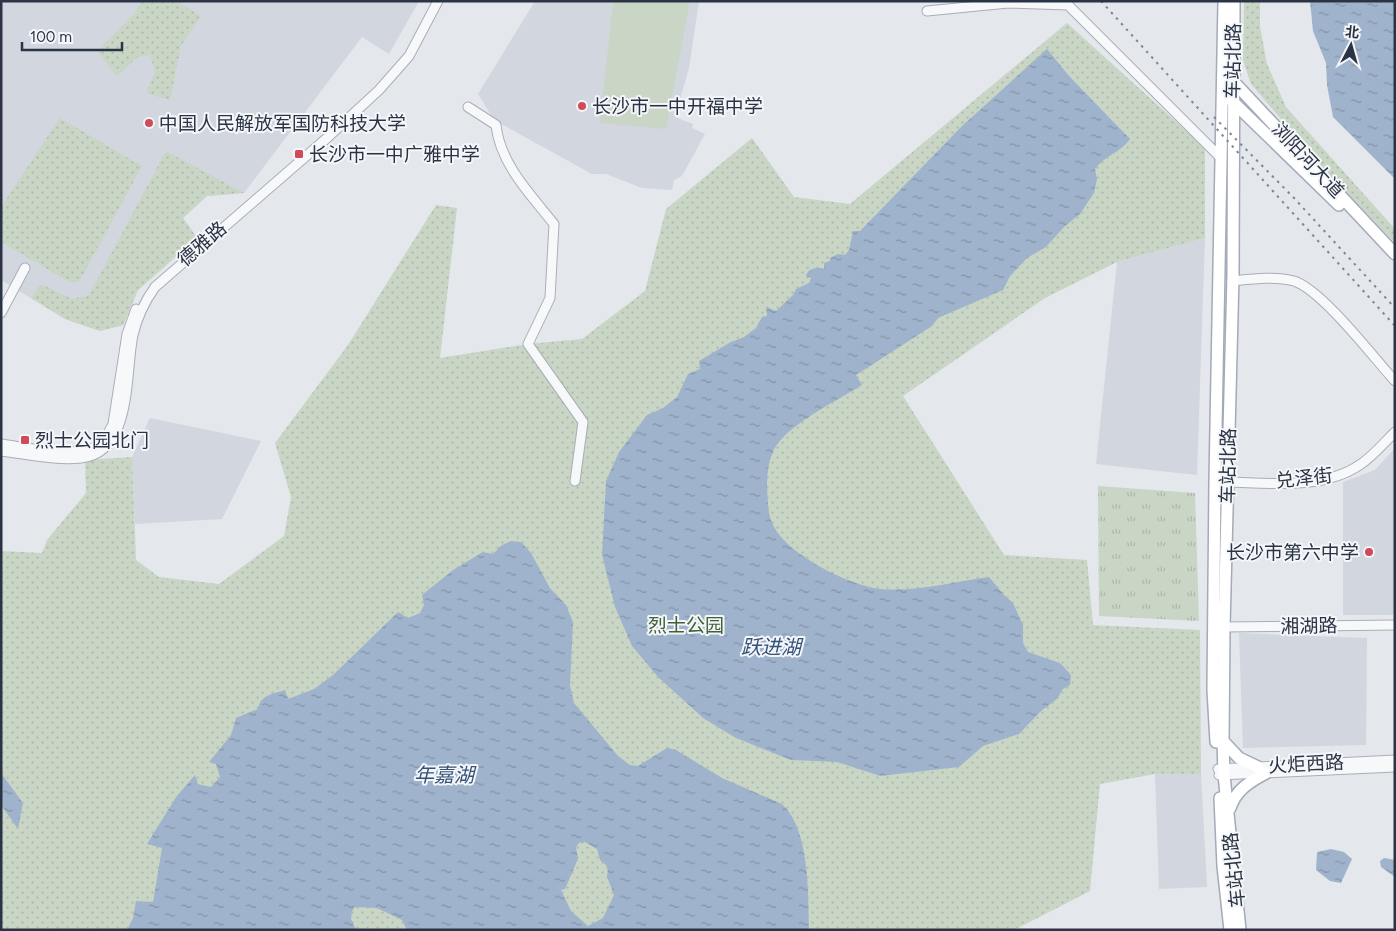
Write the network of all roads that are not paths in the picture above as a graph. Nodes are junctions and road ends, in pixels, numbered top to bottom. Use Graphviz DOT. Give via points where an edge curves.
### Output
graph roads {
  1 [pos="433,1"];
  2 [pos="438,1"];
  3 [pos="1224,1"];
  4 [pos="1234,1"];
  5 [pos="991,3"];
  6 [pos="927,11"];
  7 [pos="1222,65"];
  8 [pos="1234,82"];
  9 [pos="1222,88"];
  10 [pos="1232,101"];
  11 [pos="468,107"];
  12 [pos="1220,157"];
  13 [pos="1395,254"];
  14 [pos="1395,264"];
  15 [pos="25,268"];
  16 [pos="1232,281"];
  17 [pos="1,313"];
  18 [pos="1395,381"];
  19 [pos="1395,432"];
  20 [pos="1,444"];
  21 [pos="1,451"];
  22 [pos="575,481"];
  23 [pos="1228,482"];
  24 [pos="1395,625"];
  25 [pos="1224,627"];
  26 [pos="1223,741"];
  27 [pos="1395,760"];
  28 [pos="1395,767"];
  29 [pos="1262,770"];
  30 [pos="1221,772"];
  31 [pos="1228,812"];
  32 [pos="1230,930"];
  33 [pos="1240,930"];
  1 -- 20 [label="street, 德雅路" via="406,53 376,87 145,290 127,334 113,424 106,437 97,446 82,451"];
  2 -- 21 [label="street, 德雅路" via="409,56 379,90 155,287 146,300 133,334 119,427 108,446 82,458"];
  3 -- 7 [label="main road, 车站北路"];
  4 -- 8 [label="main road, 车站北路"];
  5 -- 6 [label="street"];
  5 -- 12 [label="street" via="1068,5"];
  7 -- 8 [label="main road, 浏阳河大道"];
  7 -- 9 [label="main road, 车站北路"];
  8 -- 10 [label="main road, 车站北路"];
  8 -- 13 [label="main road, 浏阳河大道"];
  9 -- 10 [label="main road, 浏阳河大道"];
  9 -- 12 [label="main road, 车站北路"];
  10 -- 14 [label="main road, 浏阳河大道"];
  10 -- 16 [label="main road, 车站北路"];
  11 -- 22 [label="street" via="496,125 497,136 516,178 554,224 550,298 528,344 583,422"];
  12 -- 30 [label="main road, 车站北路" via="1213,680"];
  15 -- 17 [label="street"];
  16 -- 18 [label="street" via="1262,278 1295,282 1319,297"];
  16 -- 23 [label="main road, 车站北路"];
  19 -- 23 [label="street, 兑泽街" via="1361,464 1337,477 1300,483"];
  23 -- 25 [label="main road, 车站北路"];
  24 -- 25 [label="street, 湘湖路"];
  25 -- 26 [label="main road, 车站北路"];
  26 -- 29 [label="main road" via="1239,758"];
  26 -- 30 [label="main road, 车站北路"];
  27 -- 29 [label="street, 火炬西路"];
  28 -- 29 [label="street, 火炬西路"];
  29 -- 30 [label="street, 火炬西路"];
  29 -- 31 [label="main road" via="1234,796"];
  30 -- 31 [label="main road, 车站北路"];
  30 -- 32 [label="main road, 车站北路" via="1223,866"];
  31 -- 33 [label="main road, 车站北路"];
}
